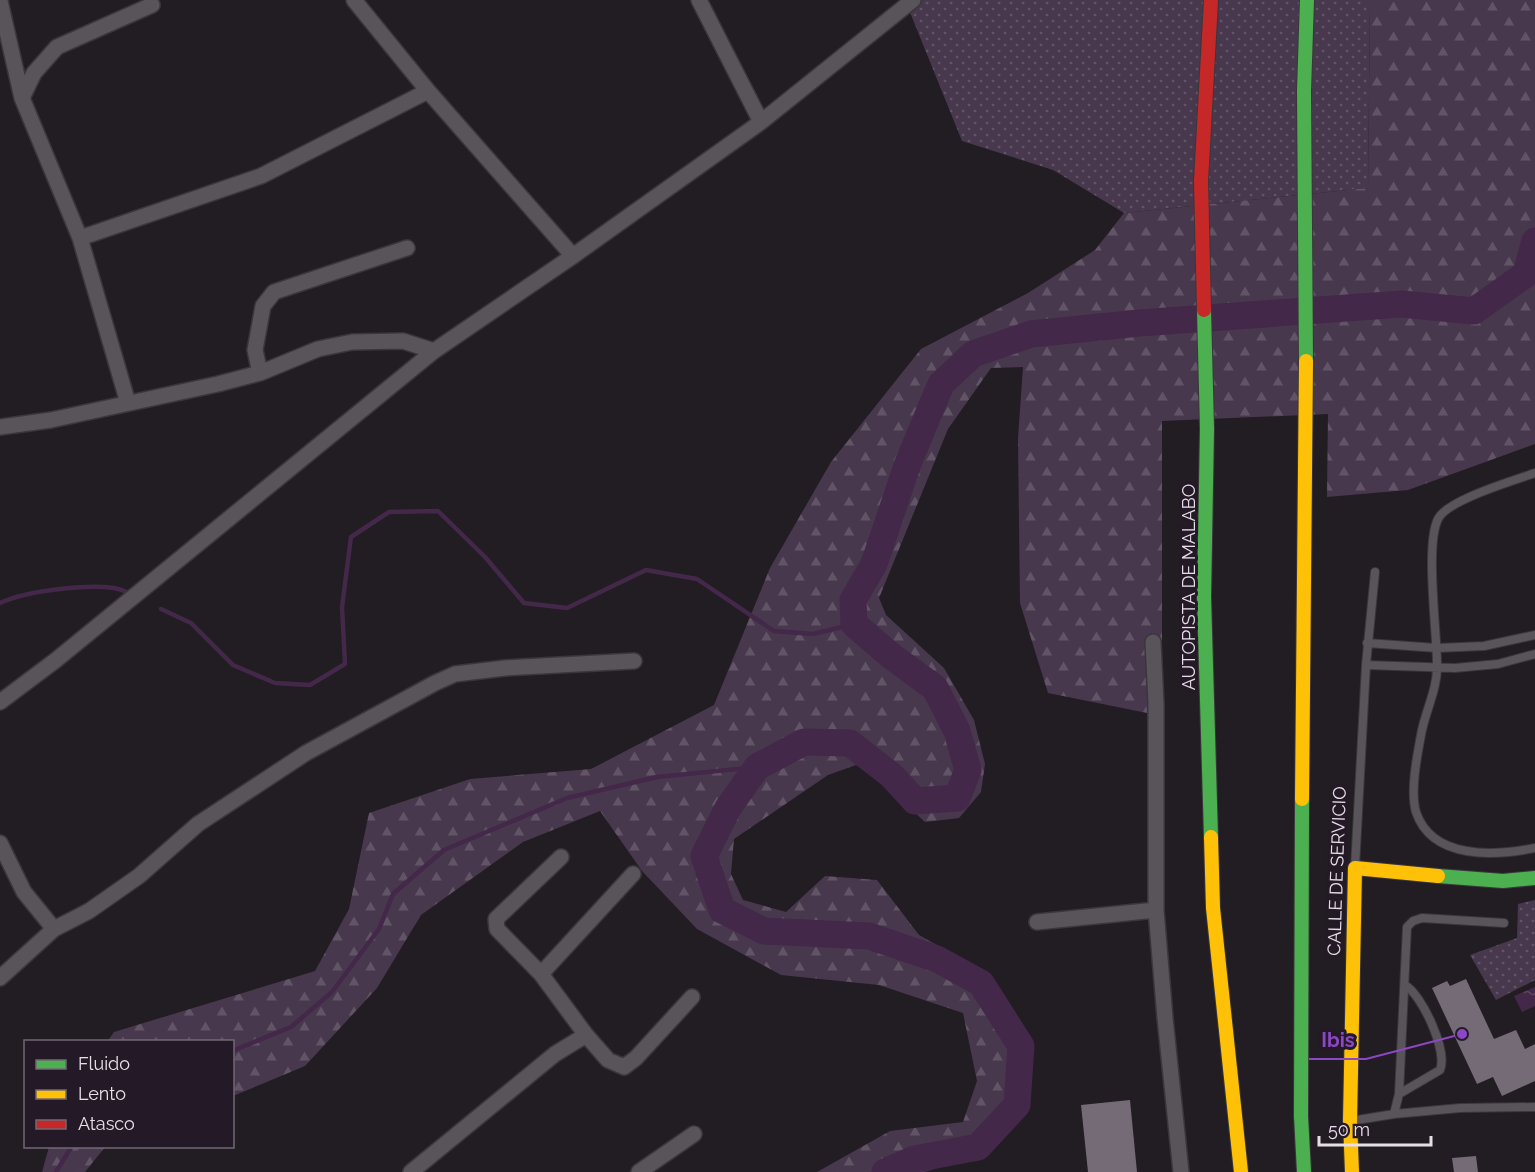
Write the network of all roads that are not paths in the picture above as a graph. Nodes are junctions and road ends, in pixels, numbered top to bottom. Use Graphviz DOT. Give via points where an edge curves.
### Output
graph roads {
  1 [pos="354,0"];
  2 [pos="699,0"];
  3 [pos="913,0"];
  4 [pos="1211,0"];
  5 [pos="1307,0"];
  6 [pos="0,1"];
  7 [pos="152,5"];
  8 [pos="428,91"];
  9 [pos="22,98"];
  10 [pos="761,122"];
  11 [pos="80,238"];
  12 [pos="407,249"];
  13 [pos="573,256"];
  14 [pos="434,351"];
  15 [pos="260,373"];
  16 [pos="128,403"];
  17 [pos="0,427"];
  18 [pos="1535,473"];
  19 [pos="1376,572"];
  20 [pos="1535,634"];
  21 [pos="1153,642"];
  22 [pos="1367,643"];
  23 [pos="1437,648"];
  24 [pos="1535,654"];
  25 [pos="634,661"];
  26 [pos="1366,665"];
  27 [pos="1437,667"];
  28 [pos="0,702"];
  29 [pos="0,843"];
  30 [pos="1535,848"];
  31 [pos="561,857"];
  32 [pos="1355,868"];
  33 [pos="633,874"];
  34 [pos="1535,878"];
  35 [pos="1156,910"];
  36 [pos="1037,922"];
  37 [pos="1504,923"];
  38 [pos="54,929"];
  39 [pos="541,974"];
  40 [pos="0,978"];
  41 [pos="1405,985"];
  42 [pos="692,997"];
  43 [pos="585,1035"];
  44 [pos="1399,1094"];
  45 [pos="1535,1107"];
  46 [pos="1394,1114"];
  47 [pos="1350,1121"];
  48 [pos="693,1134"];
  49 [pos="411,1172"];
  50 [pos="639,1172"];
  51 [pos="1181,1172"];
  52 [pos="1241,1172"];
  53 [pos="1304,1172"];
  54 [pos="1352,1172"];
  1 -- 8 [label="street"];
  2 -- 10 [label="street"];
  3 -- 10 [label="street"];
  4 -- 52 [label="main road, AUTOPISTA DE MALABO" via="1202,182 1207,429 1204,597 1213,908"];
  5 -- 53 [label="main road" via="1302,692"];
  6 -- 9 [label="street"];
  7 -- 9 [label="street" via="57,47 34,73"];
  8 -- 11 [label="street" via="261,176"];
  8 -- 13 [label="street"];
  9 -- 11 [label="street"];
  10 -- 13 [label="street"];
  11 -- 16 [label="street"];
  12 -- 15 [label="street" via="274,292 263,306 255,350"];
  13 -- 14 [label="street"];
  14 -- 15 [label="street" via="403,341 352,342 318,349"];
  14 -- 28 [label="street"];
  15 -- 16 [label="street"];
  16 -- 17 [label="street"];
  18 -- 23 [label="lane" via="1462,500 1437,519 1432,557"];
  19 -- 22 [label="lane, CALLE DE SERVICIO"];
  20 -- 23 [label="lane" via="1484,646"];
  21 -- 35 [label="street"];
  22 -- 23 [label="lane"];
  22 -- 26 [label="lane, CALLE DE SERVICIO"];
  23 -- 27 [label="lane"];
  24 -- 27 [label="lane" via="1498,664"];
  25 -- 38 [label="street" via="505,668 455,674 435,683 306,753 198,824 105,900"];
  26 -- 27 [label="lane"];
  26 -- 32 [label="lane, CALLE DE SERVICIO"];
  27 -- 30 [label="lane" via="1433,698 1421,733 1414,795 1416,812 1425,830 1441,844 1460,850 1501,854"];
  29 -- 38 [label="street" via="24,892"];
  31 -- 39 [label="street" via="496,919 498,929"];
  32 -- 34 [label="main road" via="1480,880"];
  32 -- 47 [label="main road, CALLE DE SERVICIO"];
  33 -- 39 [label="street"];
  35 -- 36 [label="street"];
  35 -- 51 [label="street"];
  37 -- 41 [label="lane" via="1422,918 1413,921 1407,927"];
  38 -- 40 [label="street"];
  39 -- 43 [label="street"];
  41 -- 44 [label="lane"];
  41 -- 44 [label="lane" via="1418,996 1441,1048 1443,1063 1440,1070"];
  42 -- 43 [label="street" via="624,1067 608,1059"];
  43 -- 49 [label="street" via="555,1054"];
  44 -- 46 [label="lane"];
  45 -- 46 [label="lane"];
  46 -- 47 [label="lane"];
  47 -- 54 [label="main road, CALLE DE SERVICIO"];
  48 -- 50 [label="street"];
}
